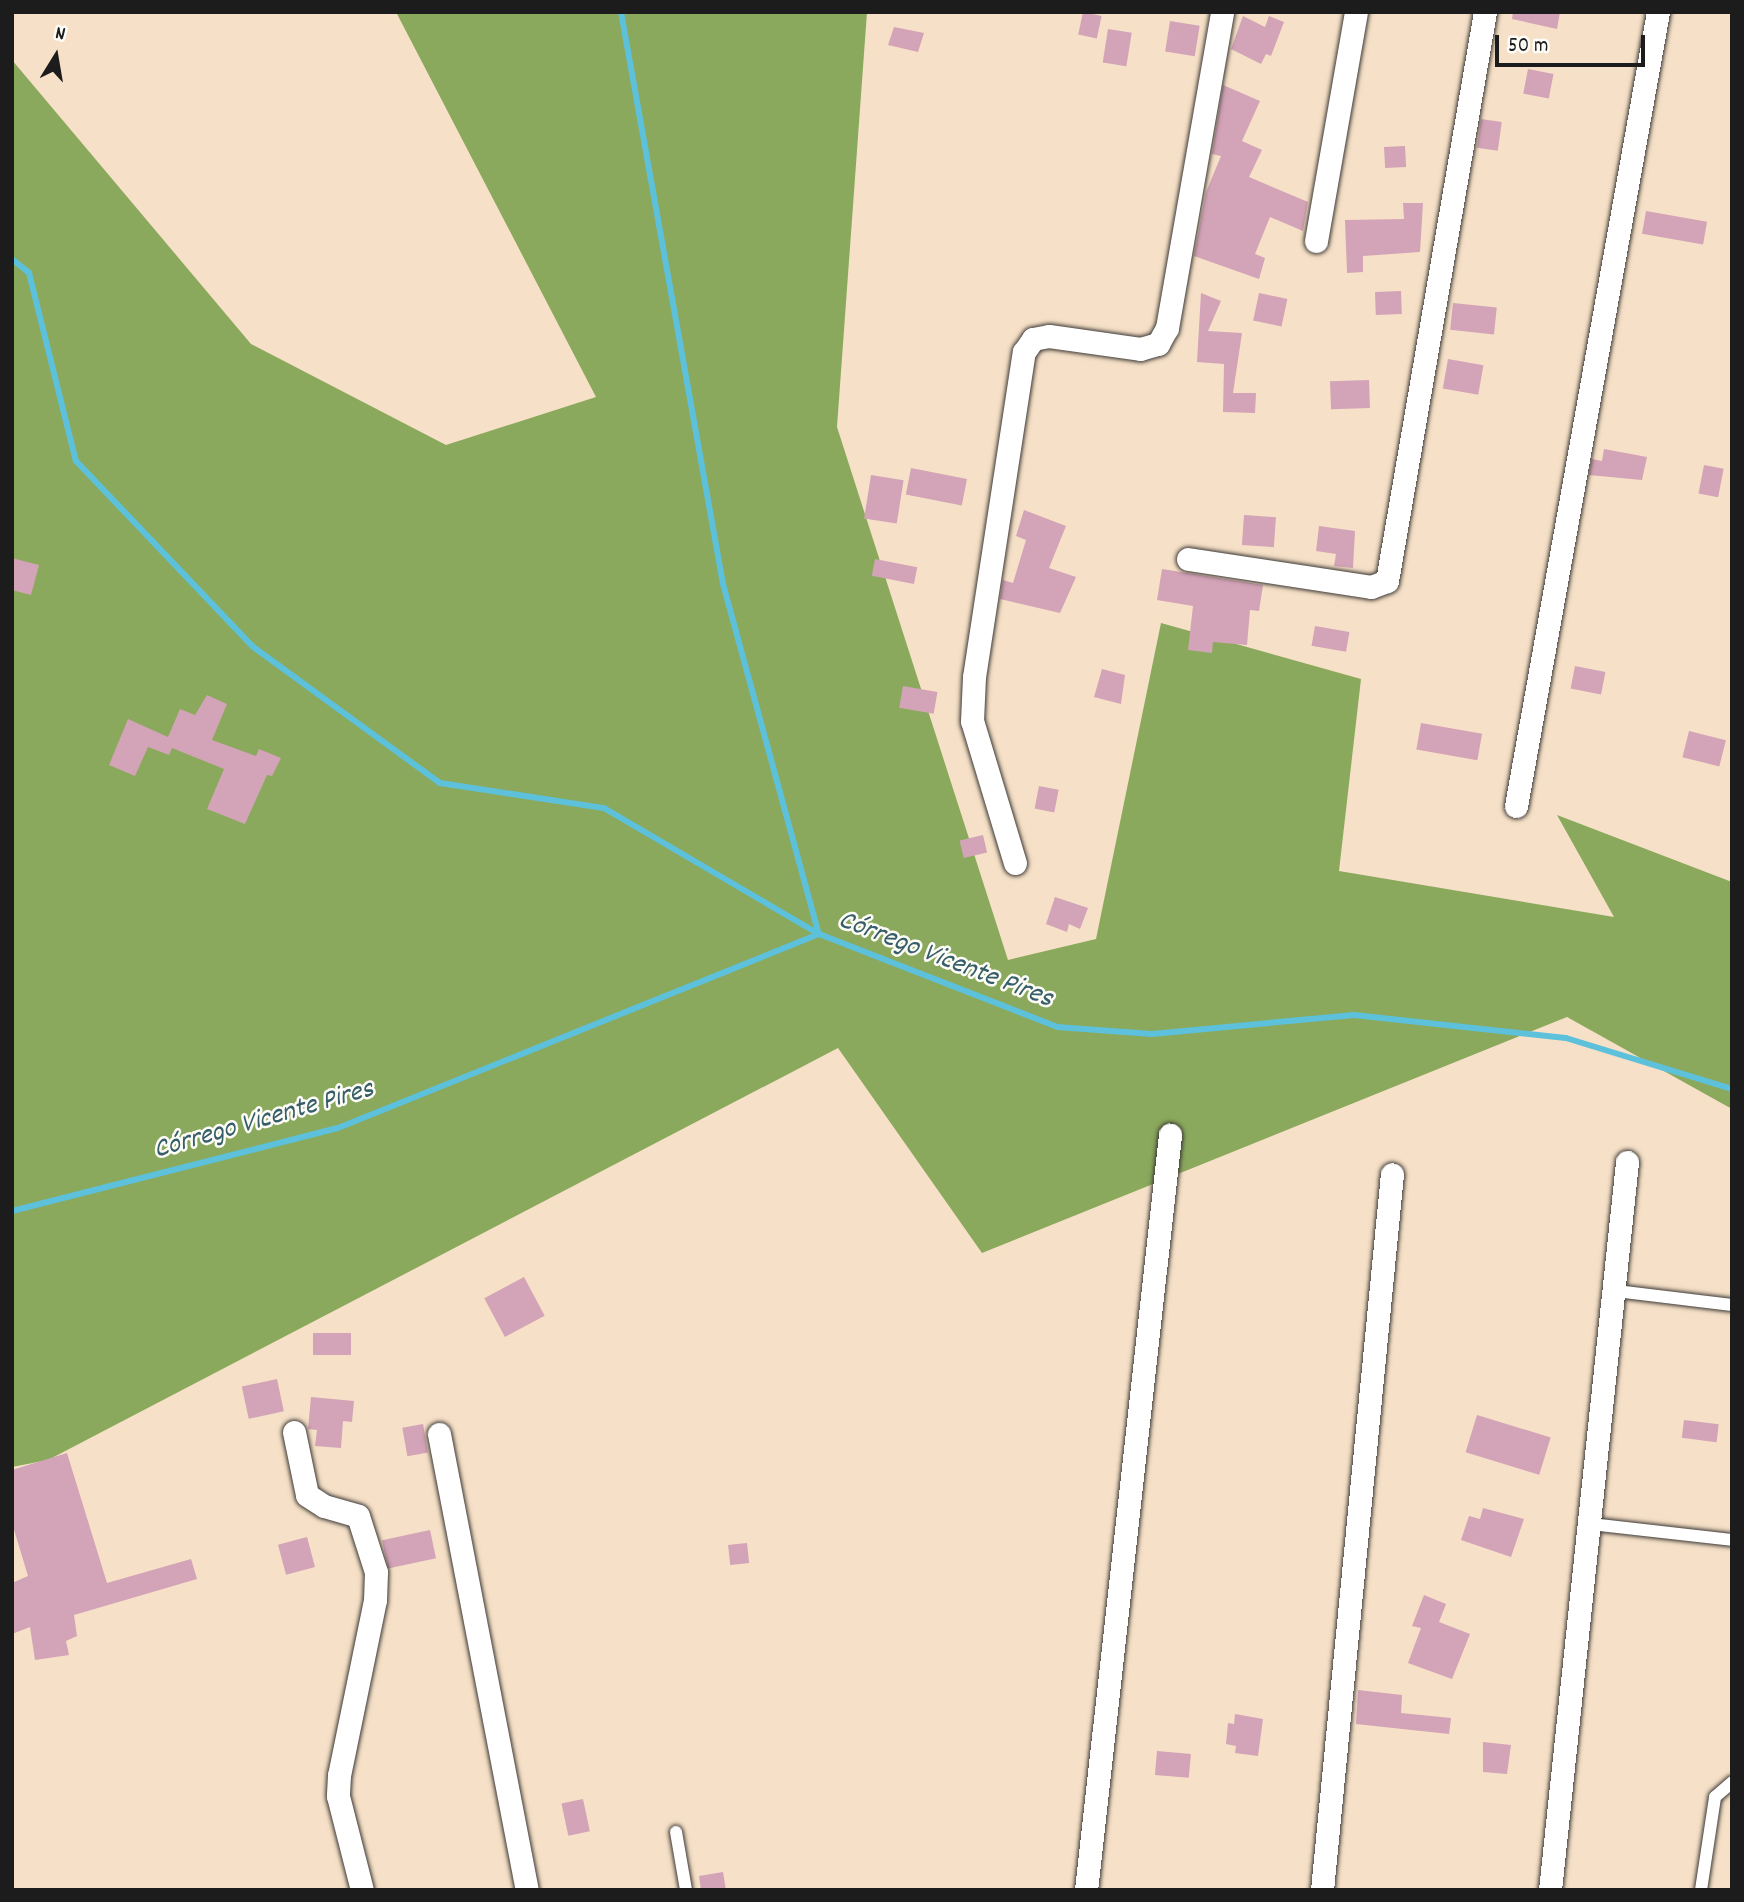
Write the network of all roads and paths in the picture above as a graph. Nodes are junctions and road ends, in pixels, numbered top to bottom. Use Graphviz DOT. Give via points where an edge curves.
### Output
graph roads {
  1 [pos="1222,12"];
  2 [pos="1356,12"];
  3 [pos="1485,12"];
  4 [pos="1658,12"];
  5 [pos="1316,241"];
  6 [pos="1188,559"];
  7 [pos="1517,806"];
  8 [pos="1015,863"];
  9 [pos="1170,1135"];
  10 [pos="1627,1162"];
  11 [pos="1392,1174"];
  12 [pos="1616,1291"];
  13 [pos="1732,1305"];
  14 [pos="294,1432"];
  15 [pos="439,1434"];
  16 [pos="1590,1524"];
  17 [pos="1732,1540"];
  18 [pos="1732,1782"];
  19 [pos="676,1832"];
  20 [pos="362,1890"];
  21 [pos="527,1890"];
  22 [pos="687,1890"];
  23 [pos="1086,1890"];
  24 [pos="1322,1890"];
  25 [pos="1550,1890"];
  26 [pos="1701,1890"];
  1 -- 8 [label="street" via="1158,344 1140,349 1049,336 1033,339 1024,352 974,677 972,721"];
  2 -- 5 [label="street"];
  3 -- 6 [label="street" via="1387,581 1371,587"];
  4 -- 7 [label="street"];
  9 -- 23 [label="street"];
  10 -- 12 [label="street"];
  11 -- 24 [label="street"];
  12 -- 13 [label="lane"];
  12 -- 16 [label="street"];
  14 -- 20 [label="street" via="307,1495 324,1506 358,1516 376,1572 376,1600 338,1796"];
  15 -- 21 [label="street"];
  16 -- 17 [label="lane"];
  16 -- 25 [label="street"];
  18 -- 26 [label="lane" via="1716,1797"];
  19 -- 22 [label="lane"];
}
